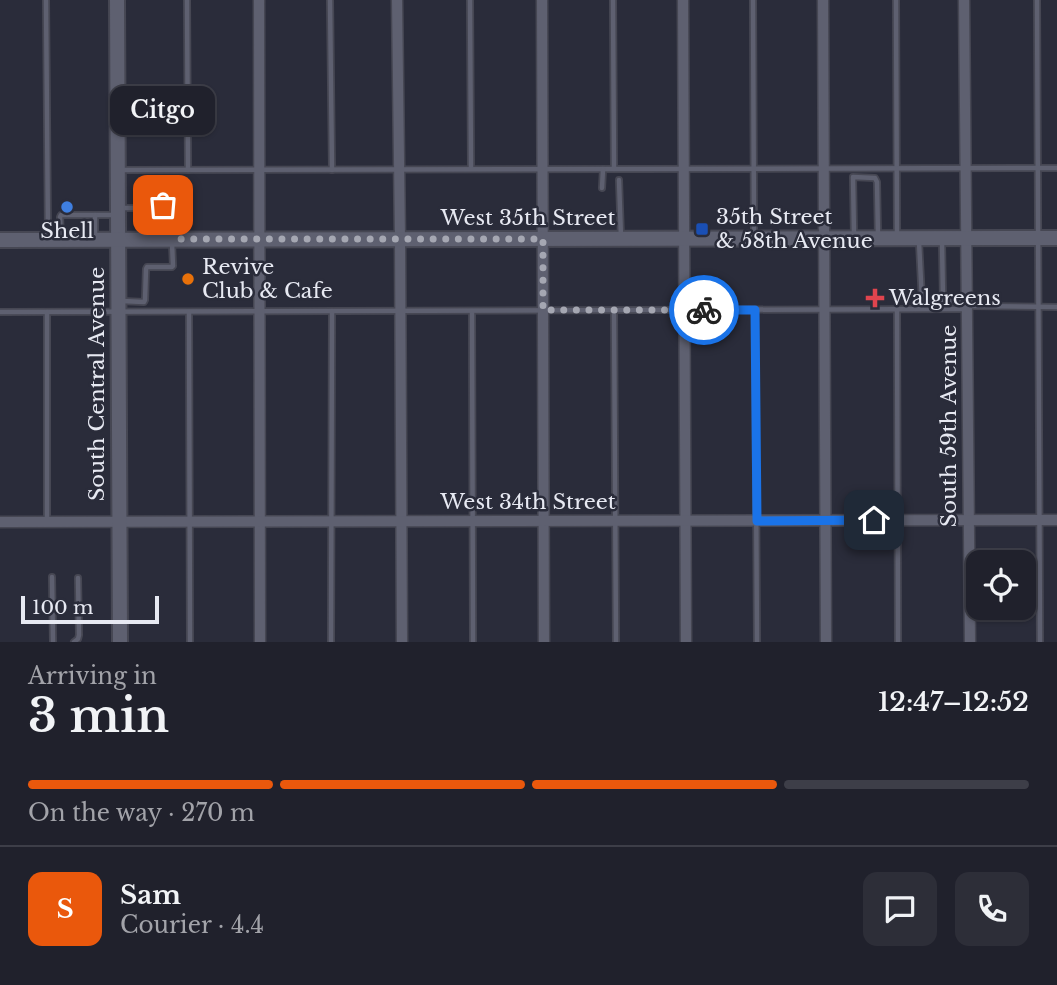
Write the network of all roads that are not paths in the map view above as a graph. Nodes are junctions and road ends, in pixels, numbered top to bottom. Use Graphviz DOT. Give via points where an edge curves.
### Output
graph roads {
  1 [pos="46,0"];
  2 [pos="117,0"];
  3 [pos="187,0"];
  4 [pos="259,0"];
  5 [pos="330,0"];
  6 [pos="397,0"];
  7 [pos="470,0"];
  8 [pos="542,0"];
  9 [pos="613,0"];
  10 [pos="683,0"];
  11 [pos="753,0"];
  12 [pos="823,0"];
  13 [pos="896,0"];
  14 [pos="964,0"];
  15 [pos="1037,0"];
  16 [pos="1057,167"];
  17 [pos="824,168"];
  18 [pos="896,168"];
  19 [pos="966,168"];
  20 [pos="1038,168"];
  21 [pos="400,169"];
  22 [pos="471,169"];
  23 [pos="542,169"];
  24 [pos="603,169"];
  25 [pos="614,169"];
  26 [pos="684,169"];
  27 [pos="754,169"];
  28 [pos="118,170"];
  29 [pos="188,170"];
  30 [pos="259,170"];
  31 [pos="332,170"];
  32 [pos="619,180"];
  33 [pos="602,188"];
  34 [pos="146,205"];
  35 [pos="118,211"];
  36 [pos="95,215"];
  37 [pos="754,238"];
  38 [pos="824,238"];
  39 [pos="854,238"];
  40 [pos="878,238"];
  41 [pos="897,238"];
  42 [pos="919,238"];
  43 [pos="942,238"];
  44 [pos="967,238"];
  45 [pos="1038,238"];
  46 [pos="1057,238"];
  47 [pos="176,239"];
  48 [pos="260,239"];
  49 [pos="400,239"];
  50 [pos="543,239"];
  51 [pos="621,239"];
  52 [pos="684,239"];
  53 [pos="0,240"];
  54 [pos="54,240"];
  55 [pos="95,240"];
  56 [pos="118,240"];
  57 [pos="148,240"];
  58 [pos="943,300"];
  59 [pos="968,305"];
  60 [pos="118,306"];
  61 [pos="1038,307"];
  62 [pos="1057,307"];
  63 [pos="824,309"];
  64 [pos="897,309"];
  65 [pos="543,310"];
  66 [pos="614,310"];
  67 [pos="685,310"];
  68 [pos="755,310"];
  69 [pos="332,311"];
  70 [pos="401,311"];
  71 [pos="472,311"];
  72 [pos="0,312"];
  73 [pos="47,312"];
  74 [pos="189,312"];
  75 [pos="260,312"];
  76 [pos="898,520"];
  77 [pos="969,520"];
  78 [pos="1039,520"];
  79 [pos="1057,520"];
  80 [pos="474,521"];
  81 [pos="544,521"];
  82 [pos="615,521"];
  83 [pos="686,521"];
  84 [pos="757,521"];
  85 [pos="825,521"];
  86 [pos="0,522"];
  87 [pos="47,522"];
  88 [pos="118,522"];
  89 [pos="189,522"];
  90 [pos="260,522"];
  91 [pos="331,522"];
  92 [pos="402,522"];
  93 [pos="52,577"];
  94 [pos="78,578"];
  95 [pos="53,642"];
  96 [pos="74,642"];
  97 [pos="120,642"];
  98 [pos="190,642"];
  99 [pos="260,642"];
  100 [pos="331,642"];
  101 [pos="402,642"];
  102 [pos="473,642"];
  103 [pos="544,642"];
  104 [pos="616,642"];
  105 [pos="686,642"];
  106 [pos="757,642"];
  107 [pos="826,642"];
  108 [pos="898,642"];
  109 [pos="970,642"];
  110 [pos="1040,642"];
  1 -- 54 [label="lane"];
  2 -- 28 [label="street, South Central Avenue"];
  3 -- 29 [label="lane"];
  4 -- 30 [label="street"];
  5 -- 31 [label="lane"];
  6 -- 21 [label="street"];
  7 -- 22 [label="lane"];
  8 -- 23 [label="street"];
  9 -- 25 [label="lane"];
  10 -- 26 [label="street"];
  11 -- 27 [label="lane"];
  12 -- 17 [label="street"];
  13 -- 18 [label="lane"];
  14 -- 19 [label="street, South 59th Avenue"];
  15 -- 20 [label="lane"];
  16 -- 20 [label="lane"];
  17 -- 18 [label="lane"];
  17 -- 27 [label="lane"];
  17 -- 38 [label="street"];
  18 -- 19 [label="lane"];
  18 -- 41 [label="lane"];
  19 -- 20 [label="lane"];
  19 -- 44 [label="street, South 59th Avenue"];
  20 -- 45 [label="lane"];
  21 -- 22 [label="lane"];
  21 -- 31 [label="lane"];
  21 -- 49 [label="street"];
  22 -- 23 [label="lane"];
  23 -- 24 [label="lane"];
  23 -- 50 [label="street"];
  24 -- 25 [label="lane"];
  24 -- 33 [label="lane"];
  25 -- 26 [label="lane"];
  26 -- 27 [label="lane"];
  26 -- 52 [label="street"];
  27 -- 37 [label="lane"];
  28 -- 29 [label="lane"];
  28 -- 35 [label="street, South Central Avenue"];
  29 -- 30 [label="lane"];
  30 -- 31 [label="lane"];
  30 -- 48 [label="street"];
  32 -- 51 [label="lane"];
  34 -- 35 [label="lane"];
  34 -- 47 [label="lane" via="180,206"];
  34 -- 57 [label="lane"];
  35 -- 36 [label="lane"];
  35 -- 56 [label="street, South Central Avenue"];
  36 -- 54 [label="lane" via="61,215"];
  36 -- 55 [label="lane"];
  37 -- 38 [label="street, West 35th Street"];
  37 -- 52 [label="street, West 35th Street"];
  38 -- 39 [label="street, West 35th Street"];
  38 -- 63 [label="street"];
  39 -- 40 [label="street, West 35th Street"];
  39 -- 40 [label="lane" via="853,177 875,178 877,182"];
  40 -- 41 [label="street, West 35th Street"];
  41 -- 42 [label="street, West 35th Street"];
  42 -- 43 [label="street, West 35th Street"];
  42 -- 58 [label="lane" via="922,301"];
  43 -- 44 [label="street, West 35th Street"];
  43 -- 58 [label="lane"];
  44 -- 45 [label="street, West 35th Street"];
  44 -- 59 [label="street, South 59th Avenue"];
  45 -- 46 [label="street, West 35th Street"];
  45 -- 61 [label="lane"];
  47 -- 48 [label="street, West 35th Street"];
  47 -- 57 [label="street, West 35th Street"];
  47 -- 60 [label="lane" via="172,267 147,267 144,302"];
  48 -- 49 [label="street, West 35th Street"];
  48 -- 75 [label="street"];
  49 -- 50 [label="street, West 35th Street"];
  49 -- 70 [label="street"];
  50 -- 51 [label="street, West 35th Street"];
  50 -- 65 [label="street"];
  51 -- 52 [label="street, West 35th Street"];
  52 -- 67 [label="street"];
  53 -- 54 [label="street, West 35th Street"];
  54 -- 55 [label="street, West 35th Street"];
  55 -- 56 [label="street, West 35th Street"];
  56 -- 57 [label="street, West 35th Street"];
  56 -- 60 [label="street, South Central Avenue"];
  58 -- 59 [label="lane"];
  59 -- 61 [label="lane"];
  59 -- 64 [label="lane"];
  59 -- 77 [label="street, South 59th Avenue"];
  60 -- 73 [label="lane"];
  60 -- 74 [label="lane"];
  60 -- 88 [label="street, South Central Avenue"];
  61 -- 62 [label="lane"];
  61 -- 78 [label="lane"];
  63 -- 64 [label="lane"];
  63 -- 68 [label="lane"];
  63 -- 85 [label="street"];
  64 -- 76 [label="lane"];
  65 -- 66 [label="lane"];
  65 -- 71 [label="lane"];
  65 -- 81 [label="street"];
  66 -- 67 [label="lane"];
  66 -- 82 [label="lane"];
  67 -- 68 [label="lane"];
  67 -- 83 [label="street"];
  68 -- 84 [label="lane"];
  69 -- 70 [label="lane"];
  69 -- 75 [label="lane"];
  69 -- 91 [label="lane"];
  70 -- 71 [label="lane"];
  70 -- 92 [label="street"];
  71 -- 80 [label="lane"];
  72 -- 73 [label="lane"];
  73 -- 87 [label="lane"];
  74 -- 75 [label="lane"];
  74 -- 89 [label="lane"];
  75 -- 90 [label="street"];
  76 -- 77 [label="street, West 34th Street"];
  76 -- 85 [label="street, West 34th Street"];
  76 -- 108 [label="lane"];
  77 -- 78 [label="street, West 34th Street"];
  77 -- 109 [label="street, South 59th Avenue"];
  78 -- 79 [label="street, West 34th Street"];
  78 -- 110 [label="lane"];
  80 -- 81 [label="street, West 34th Street"];
  80 -- 92 [label="street, West 34th Street"];
  80 -- 102 [label="lane"];
  81 -- 82 [label="street, West 34th Street"];
  81 -- 103 [label="street"];
  82 -- 83 [label="street, West 34th Street"];
  82 -- 104 [label="lane"];
  83 -- 84 [label="street, West 34th Street"];
  83 -- 105 [label="street"];
  84 -- 85 [label="street, West 34th Street"];
  84 -- 106 [label="lane"];
  85 -- 107 [label="street"];
  86 -- 87 [label="street, West 34th Street"];
  87 -- 88 [label="street, West 34th Street"];
  88 -- 89 [label="street, West 34th Street"];
  88 -- 97 [label="street, South Central Avenue"];
  89 -- 90 [label="street, West 34th Street"];
  89 -- 98 [label="lane"];
  90 -- 91 [label="street, West 34th Street"];
  90 -- 99 [label="street"];
  91 -- 92 [label="street, West 34th Street"];
  91 -- 100 [label="lane"];
  92 -- 101 [label="street"];
  93 -- 95 [label="lane"];
  94 -- 96 [label="lane" via="79,635"];
}
